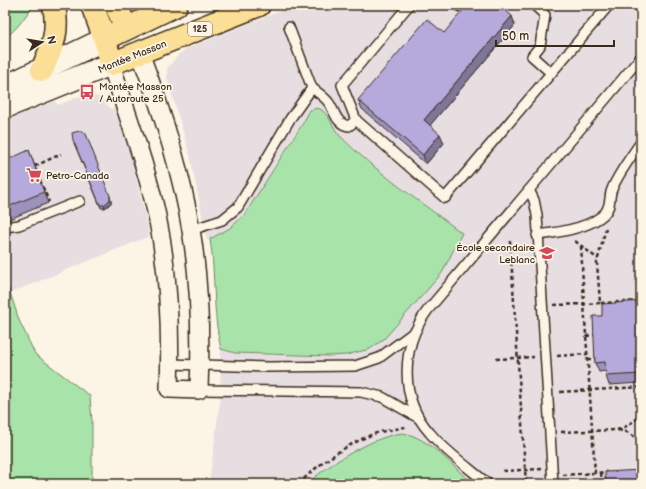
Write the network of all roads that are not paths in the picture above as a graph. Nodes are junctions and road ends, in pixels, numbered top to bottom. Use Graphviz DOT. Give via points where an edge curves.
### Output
graph roads {
  1 [pos="54,5"];
  2 [pos="92,5"];
  3 [pos="116,5"];
  4 [pos="176,5"];
  5 [pos="259,5"];
  6 [pos="409,5"];
  7 [pos="534,5"];
  8 [pos="609,5"];
  9 [pos="289,27"];
  10 [pos="126,28"];
  11 [pos="105,39"];
  12 [pos="140,53"];
  13 [pos="641,57"];
  14 [pos="111,64"];
  15 [pos="42,70"];
  16 [pos="551,73"];
  17 [pos="5,87"];
  18 [pos="312,88"];
  19 [pos="5,107"];
  20 [pos="356,120"];
  21 [pos="641,142"];
  22 [pos="529,190"];
  23 [pos="80,201"];
  24 [pos="5,227"];
  25 [pos="191,230"];
  26 [pos="537,235"];
  27 [pos="414,332"];
  28 [pos="169,364"];
  29 [pos="200,364"];
  30 [pos="199,390"];
  31 [pos="417,417"];
  32 [pos="553,480"];
  33 [pos="488,484"];
  1 -- 15 [label="main road" via="57,24 55,39"];
  2 -- 11 [label="main road"];
  3 -- 10 [label="main road"];
  4 -- 10 [label="main road"];
  5 -- 12 [label="main road, Montée Masson / 125"];
  6 -- 20 [label="lane" via="342,85"];
  7 -- 16 [label="lane" via="546,15 540,46 532,56"];
  8 -- 16 [label="lane"];
  9 -- 18 [label="lane"];
  10 -- 11 [label="main road"];
  10 -- 12 [label="main road"];
  11 -- 14 [label="main road"];
  11 -- 15 [label="street"];
  12 -- 14 [label="main road, Montée Masson / 125"];
  12 -- 25 [label="street" via="173,148"];
  13 -- 22 [label="lane"];
  14 -- 19 [label="street, Montée Masson"];
  14 -- 28 [label="street" via="143,158 157,216 166,276"];
  15 -- 17 [label="street"];
  16 -- 20 [label="lane" via="445,198"];
  18 -- 20 [label="lane" via="328,102 344,126 349,126"];
  18 -- 25 [label="lane" via="290,119 238,207 222,220"];
  21 -- 26 [label="lane" via="611,191 610,203 605,213 568,230"];
  22 -- 26 [label="lane" via="536,204"];
  22 -- 27 [label="lane" via="427,311"];
  23 -- 24 [label="lane" via="19,225"];
  25 -- 29 [label="street" via="198,290"];
  26 -- 32 [label="lane"];
  27 -- 29 [label="lane" via="379,358 355,366 269,367"];
  27 -- 31 [label="lane" via="407,370 410,399"];
  28 -- 29 [label="lane"];
  28 -- 30 [label="street" via="169,389"];
  29 -- 30 [label="street"];
  30 -- 31 [label="lane" via="361,392 382,397"];
  31 -- 33 [label="lane" via="437,441"];
}
